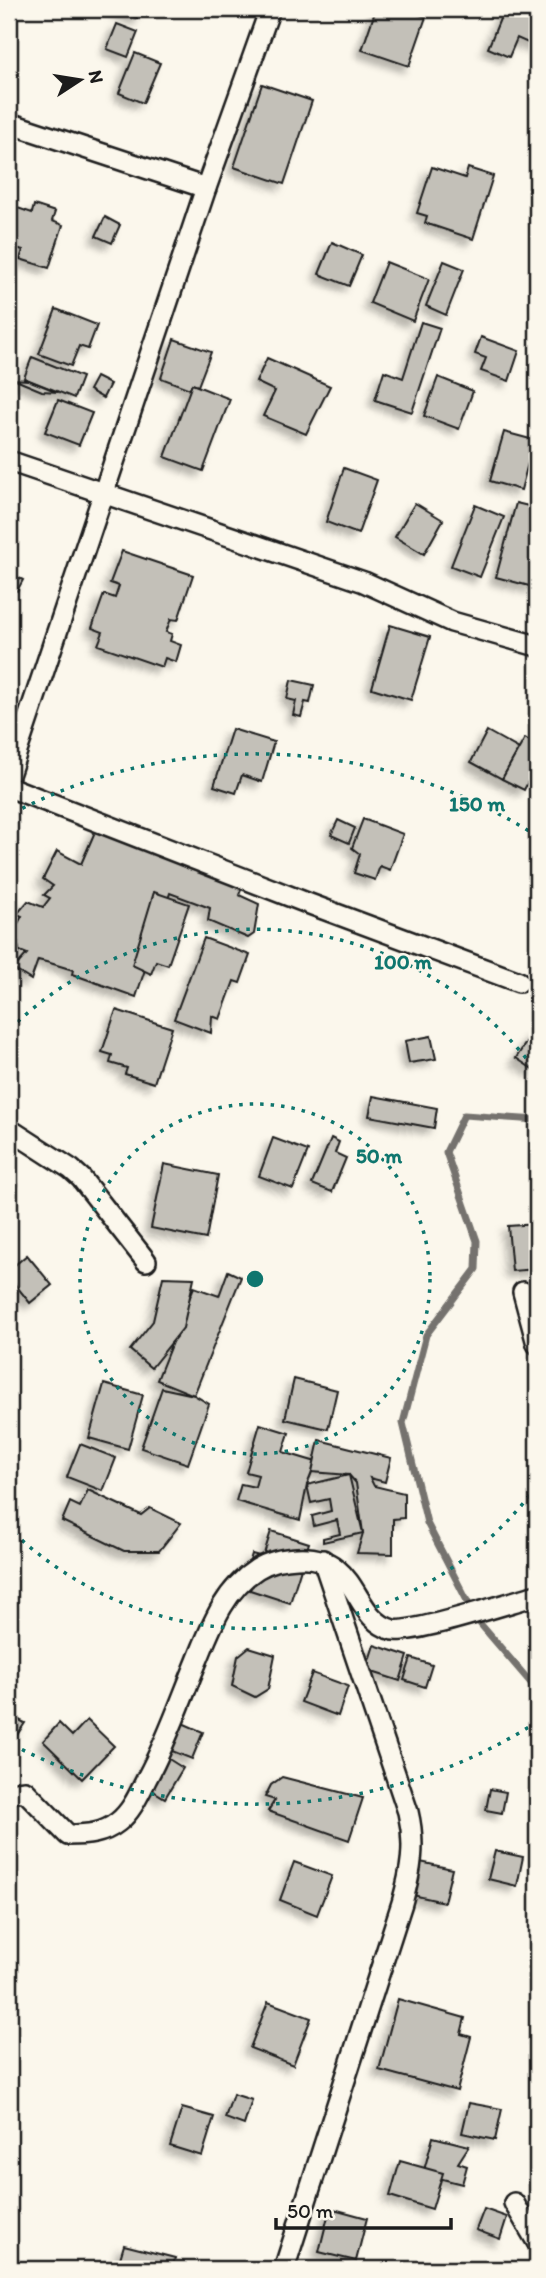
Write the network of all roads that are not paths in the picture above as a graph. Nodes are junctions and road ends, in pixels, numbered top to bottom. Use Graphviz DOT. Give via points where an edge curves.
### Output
graph roads {
  1 [pos="270,9"];
  2 [pos="9,123"];
  3 [pos="206,188"];
  4 [pos="9,461"];
  5 [pos="103,492"];
  6 [pos="537,646"];
  7 [pos="9,776"];
  8 [pos="519,982"];
  9 [pos="9,1129"];
  10 [pos="146,1261"];
  11 [pos="523,1292"];
  12 [pos="537,1344"];
  13 [pos="323,1560"];
  14 [pos="537,1595"];
  15 [pos="9,1793"];
  16 [pos="514,2203"];
  17 [pos="537,2242"];
  18 [pos="284,2269"];
  1 -- 3 [label="street"];
  2 -- 3 [label="street"];
  3 -- 5 [label="street"];
  4 -- 5 [label="street"];
  5 -- 6 [label="street" via="364,582 452,622"];
  5 -- 7 [label="street"];
  7 -- 8 [label="street" via="307,903"];
  9 -- 10 [label="street" via="71,1169"];
  11 -- 12 [label="street"];
  13 -- 14 [label="street" via="342,1572 381,1625 396,1631"];
  13 -- 15 [label="street" via="275,1560 237,1585 208,1633 157,1760 118,1823 93,1835 68,1835 24,1791"];
  13 -- 18 [label="street" via="408,1812 413,1860"];
  16 -- 17 [label="street"];
}
